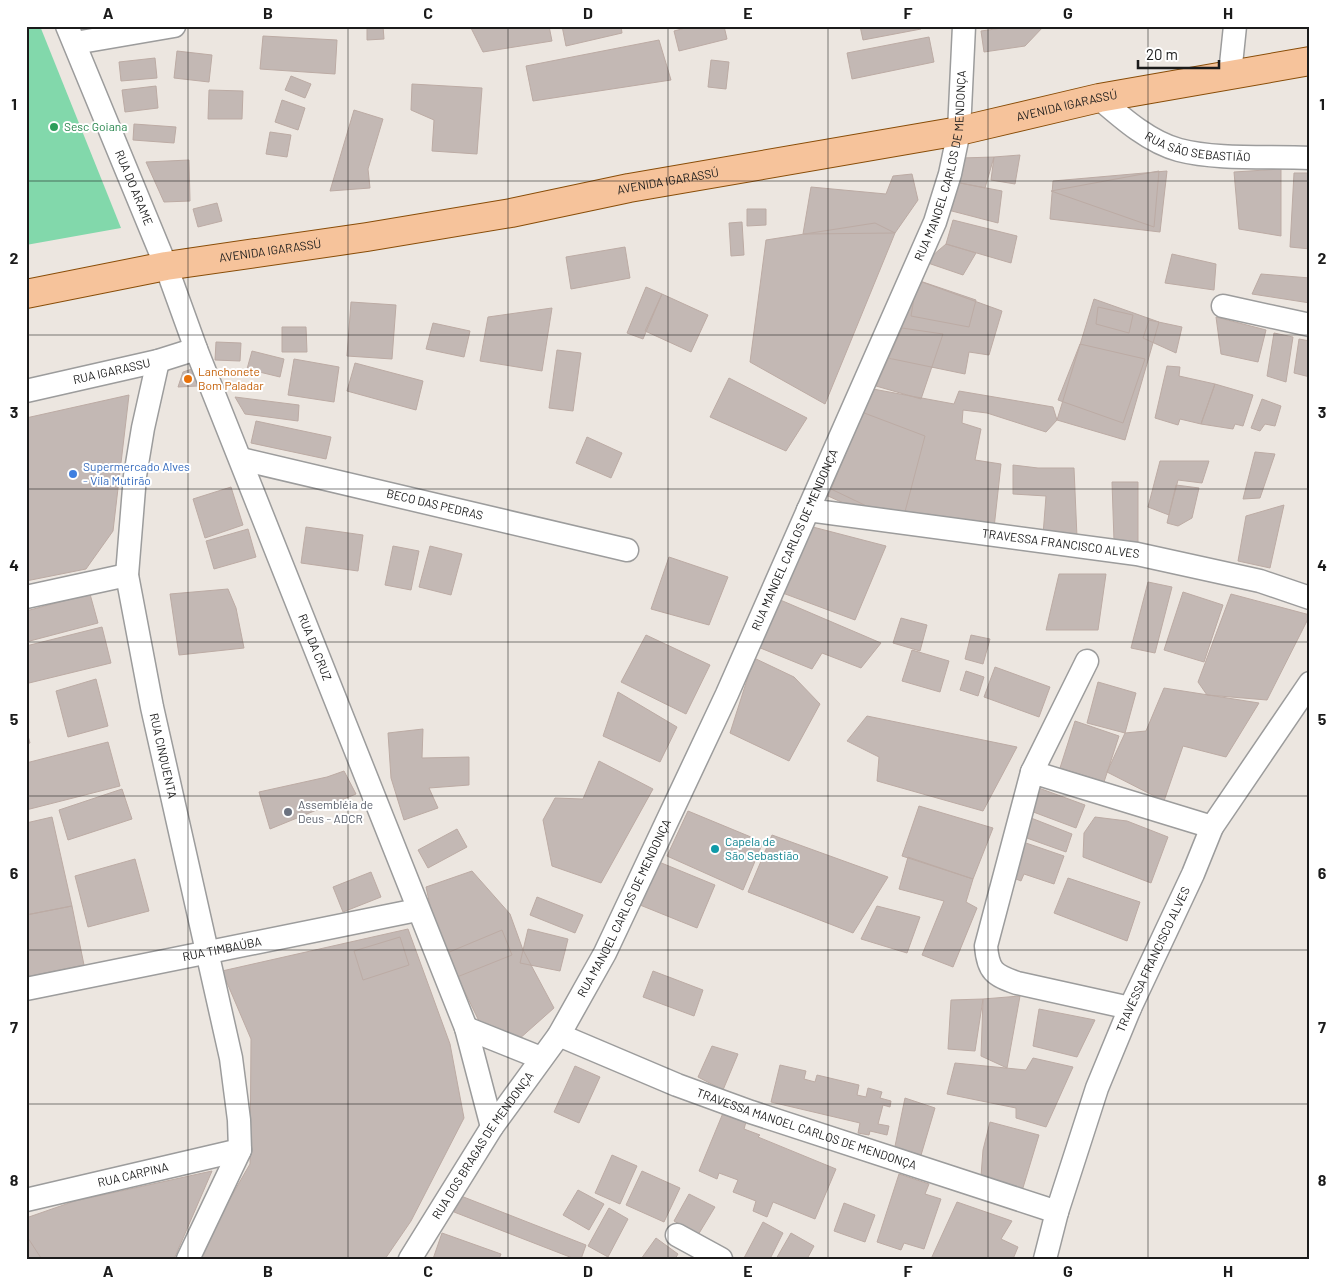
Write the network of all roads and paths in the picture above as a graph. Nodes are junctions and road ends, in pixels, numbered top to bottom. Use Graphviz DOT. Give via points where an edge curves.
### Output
graph roads {
  1 [pos="174,26"];
  2 [pos="964,26"];
  3 [pos="1235,26"];
  4 [pos="71,35"];
  5 [pos="1310,61"];
  6 [pos="1230,74"];
  7 [pos="1099,98"];
  8 [pos="959,131"];
  9 [pos="1310,158"];
  10 [pos="166,266"];
  11 [pos="26,294"];
  12 [pos="1223,306"];
  13 [pos="1310,324"];
  14 [pos="196,349"];
  15 [pos="158,361"];
  16 [pos="26,392"];
  17 [pos="241,459"];
  18 [pos="808,510"];
  19 [pos="627,550"];
  20 [pos="127,575"];
  21 [pos="26,597"];
  22 [pos="1310,598"];
  23 [pos="1087,661"];
  24 [pos="1310,683"];
  25 [pos="1032,772"];
  26 [pos="1212,826"];
  27 [pos="417,910"];
  28 [pos="208,954"];
  29 [pos="26,989"];
  30 [pos="1130,1008"];
  31 [pos="466,1028"];
  32 [pos="559,1035"];
  33 [pos="541,1058"];
  34 [pos="492,1127"];
  35 [pos="240,1150"];
  36 [pos="26,1200"];
  37 [pos="1057,1212"];
  38 [pos="677,1235"];
  39 [pos="188,1259"];
  40 [pos="410,1259"];
  41 [pos="721,1259"];
  42 [pos="1045,1259"];
  1 -- 4 [label="street"];
  2 -- 8 [label="street, RUA MANOEL CARLOS DE MENDONÇA"];
  3 -- 6 [label="street"];
  4 -- 10 [label="street, RUA DO ARAME"];
  5 -- 6 [label="main road, AVENIDA IGARASSÚ"];
  6 -- 7 [label="main road, AVENIDA IGARASSÚ"];
  7 -- 8 [label="main road, AVENIDA IGARASSÚ"];
  7 -- 9 [label="street, RUA SÃO SEBASTIÃO" via="1123,119 1179,150"];
  8 -- 10 [label="main road, AVENIDA IGARASSÚ" via="629,188 472,219"];
  8 -- 18 [label="street, RUA MANOEL CARLOS DE MENDONÇA" via="935,222"];
  10 -- 11 [label="main road, AVENIDA IGARASSÚ"];
  10 -- 14 [label="street, RUA DA CRUZ"];
  12 -- 13 [label="street"];
  14 -- 15 [label="street, RUA IGARASSU"];
  14 -- 17 [label="street, RUA DA CRUZ"];
  15 -- 16 [label="street, RUA IGARASSU"];
  15 -- 20 [label="street, RUA CINQUENTA" via="137,466"];
  17 -- 19 [label="street, BECO DAS PEDRAS"];
  17 -- 27 [label="street, RUA DA CRUZ"];
  18 -- 22 [label="street, TRAVESSA FRANCISCO ALVES" via="1137,554 1260,581"];
  18 -- 32 [label="street, RUA MANOEL CARLOS DE MENDONÇA" via="658,845 605,953"];
  20 -- 21 [label="street"];
  20 -- 28 [label="street, RUA CINQUENTA" via="152,707"];
  23 -- 25 [label="street"];
  24 -- 26 [label="street, TRAVESSA FRANCISCO ALVES"];
  25 -- 26 [label="street"];
  25 -- 30 [label="street" via="986,946 990,968 1000,977 1017,983"];
  26 -- 30 [label="street, TRAVESSA FRANCISCO ALVES"];
  27 -- 28 [label="street, RUA TIMBAÚBA"];
  27 -- 31 [label="street, RUA DA CRUZ"];
  28 -- 29 [label="street, RUA TIMBAÚBA"];
  28 -- 35 [label="street, RUA CINQUENTA" via="236,1087"];
  30 -- 37 [label="street, TRAVESSA FRANCISCO ALVES" via="1097,1088"];
  31 -- 33 [label="street"];
  31 -- 34 [label="street, RUA DA CRUZ"];
  32 -- 33 [label="street, RUA DOS BRAGAS DE MENDONÇA"];
  32 -- 37 [label="street, TRAVESSA MANOEL CARLOS DE MENDONÇA" via="751,1112"];
  33 -- 34 [label="street, RUA DOS BRAGAS DE MENDONÇA"];
  34 -- 40 [label="street, RUA DOS BRAGAS DE MENDONÇA"];
  35 -- 36 [label="street, RUA CARPINA"];
  35 -- 39 [label="street"];
  37 -- 42 [label="street, TRAVESSA FRANCISCO ALVES"];
  38 -- 41 [label="street"];
}
